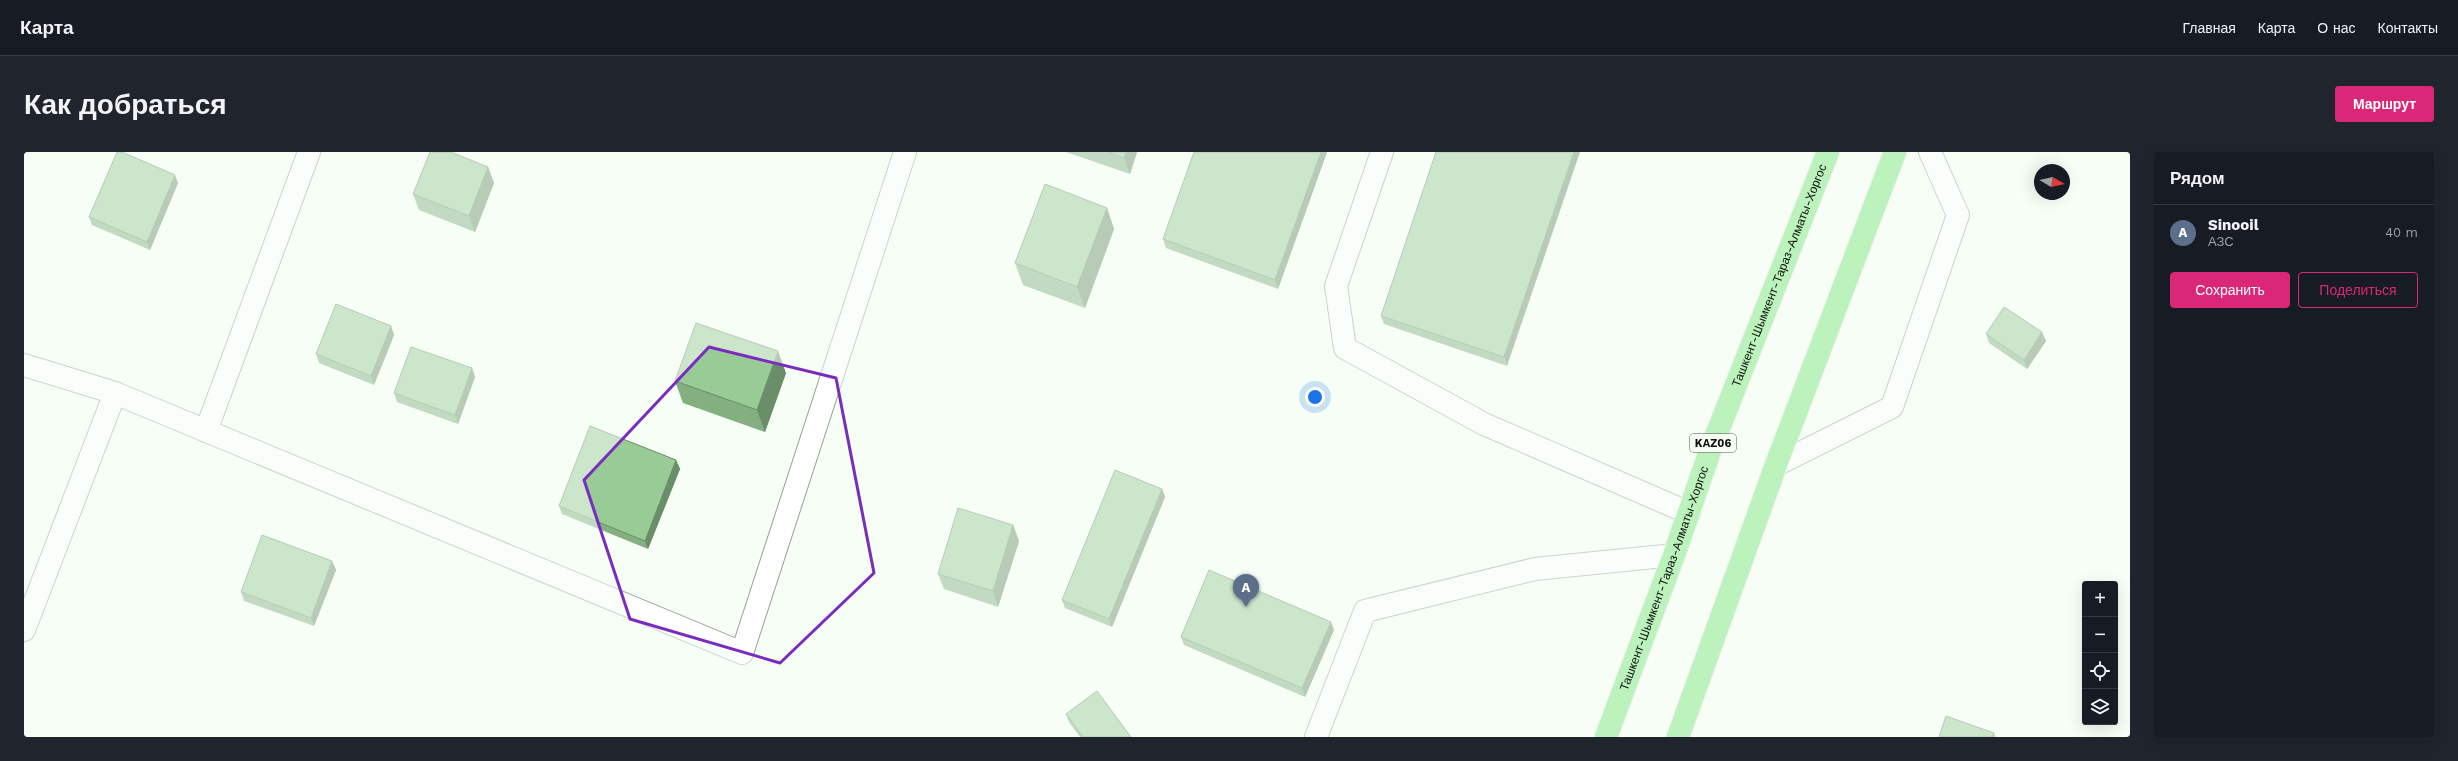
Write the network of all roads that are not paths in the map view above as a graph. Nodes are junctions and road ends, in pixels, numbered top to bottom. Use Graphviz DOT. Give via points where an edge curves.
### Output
graph roads {
  1 [pos="309,152"];
  2 [pos="905,152"];
  3 [pos="1382,152"];
  4 [pos="1828,152"];
  5 [pos="1895,152"];
  6 [pos="1930,152"];
  7 [pos="24,365"];
  8 [pos="115,393"];
  9 [pos="206,431"];
  10 [pos="1776,465"];
  11 [pos="1688,513"];
  12 [pos="1674,555"];
  13 [pos="24,630"];
  14 [pos="1316,737"];
  15 [pos="1606,737"];
  16 [pos="1678,737"];
  1 -- 9 [label="street"];
  2 -- 9 [label="street" via="742,653"];
  3 -- 11 [label="street" via="1336,286 1345,348 1484,424"];
  4 -- 11 [label="highway, Ташкент-Шымкент-Тараз-Алматы-Хоргос / KАZ06"];
  5 -- 10 [label="highway"];
  6 -- 10 [label="street" via="1958,215 1892,407"];
  7 -- 8 [label="street"];
  8 -- 9 [label="street"];
  8 -- 13 [label="street"];
  10 -- 16 [label="highway"];
  11 -- 12 [label="highway, Ташкент-Шымкент-Тараз-Алматы-Хоргос / KАZ06"];
  12 -- 14 [label="street" via="1535,569 1365,611"];
  12 -- 15 [label="highway, Ташкент-Шымкент-Тараз-Алматы-Хоргос / KАZ06"];
}
